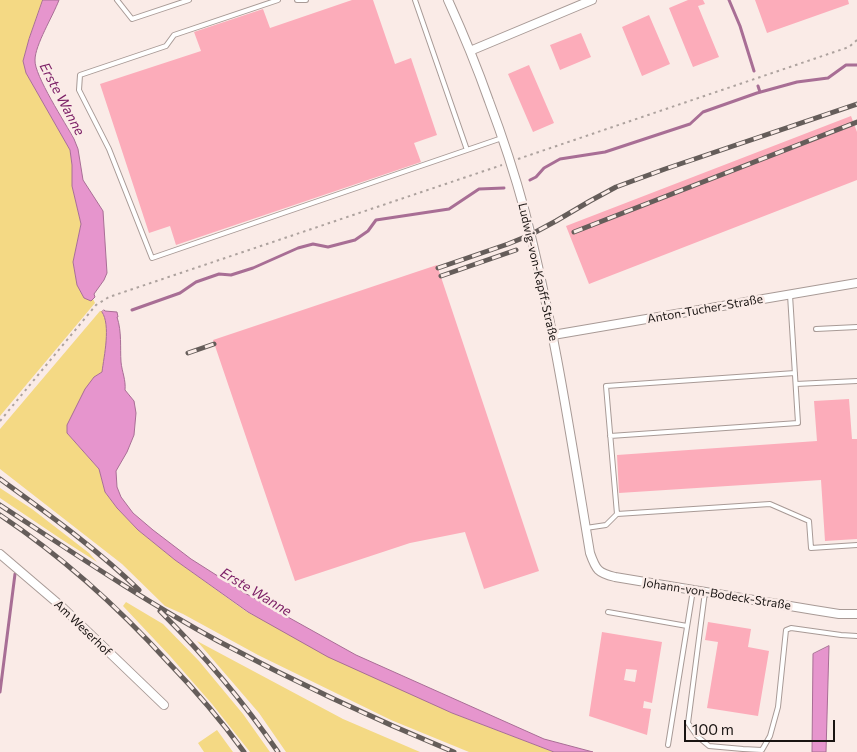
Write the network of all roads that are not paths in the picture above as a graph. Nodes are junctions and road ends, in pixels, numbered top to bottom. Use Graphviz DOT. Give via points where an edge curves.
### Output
graph roads {
  1 [pos="117,0"];
  2 [pos="189,0"];
  3 [pos="278,0"];
  4 [pos="297,0"];
  5 [pos="306,0"];
  6 [pos="415,0"];
  7 [pos="448,0"];
  8 [pos="592,0"];
  9 [pos="470,51"];
  10 [pos="502,138"];
  11 [pos="468,150"];
  12 [pos="857,283"];
  13 [pos="790,295"];
  14 [pos="857,327"];
  15 [pos="816,329"];
  16 [pos="553,335"];
  17 [pos="795,373"];
  18 [pos="857,381"];
  19 [pos="796,384"];
  20 [pos="610,436"];
  21 [pos="617,514"];
  22 [pos="586,528"];
  23 [pos="857,545"];
  24 [pos="0,554"];
  25 [pos="590,554"];
  26 [pos="693,590"];
  27 [pos="705,592"];
  28 [pos="608,612"];
  29 [pos="857,614"];
  30 [pos="687,626"];
  31 [pos="857,636"];
  32 [pos="164,705"];
  33 [pos="668,745"];
  1 -- 2 [label="lane" via="132,20"];
  3 -- 11 [label="lane" via="174,35 166,46 80,75 79,90 109,150 152,258"];
  4 -- 5 [label="lane"];
  6 -- 11 [label="lane"];
  7 -- 9 [label="street, Ludwig-von-Kapff-Straße"];
  8 -- 9 [label="street"];
  9 -- 10 [label="street, Ludwig-von-Kapff-Straße"];
  10 -- 11 [label="lane"];
  10 -- 16 [label="street, Ludwig-von-Kapff-Straße" via="525,213"];
  12 -- 13 [label="street, Anton-Tucher-Straße"];
  13 -- 16 [label="street, Anton-Tucher-Straße"];
  13 -- 17 [label="lane"];
  14 -- 15 [label="lane"];
  16 -- 22 [label="street, Ludwig-von-Kapff-Straße"];
  17 -- 19 [label="lane"];
  17 -- 20 [label="lane" via="606,386"];
  18 -- 19 [label="lane"];
  19 -- 20 [label="lane" via="798,423"];
  20 -- 21 [label="lane"];
  21 -- 22 [label="lane" via="606,525"];
  21 -- 23 [label="lane" via="770,504 809,521 810,548"];
  22 -- 25 [label="street, Ludwig-von-Kapff-Straße"];
  24 -- 32 [label="street, Am Weserhof" via="62,606"];
  25 -- 26 [label="street, Johann-von-Bodeck-Straße" via="598,570 606,575"];
  26 -- 27 [label="street, Johann-von-Bodeck-Straße"];
  26 -- 30 [label="lane"];
  27 -- 29 [label="street, Johann-von-Bodeck-Straße" via="839,614"];
  27 -- 31 [label="lane" via="688,723 709,746 762,750 770,736 778,707 786,630"];
  28 -- 30 [label="lane"];
  30 -- 33 [label="lane"];
}
